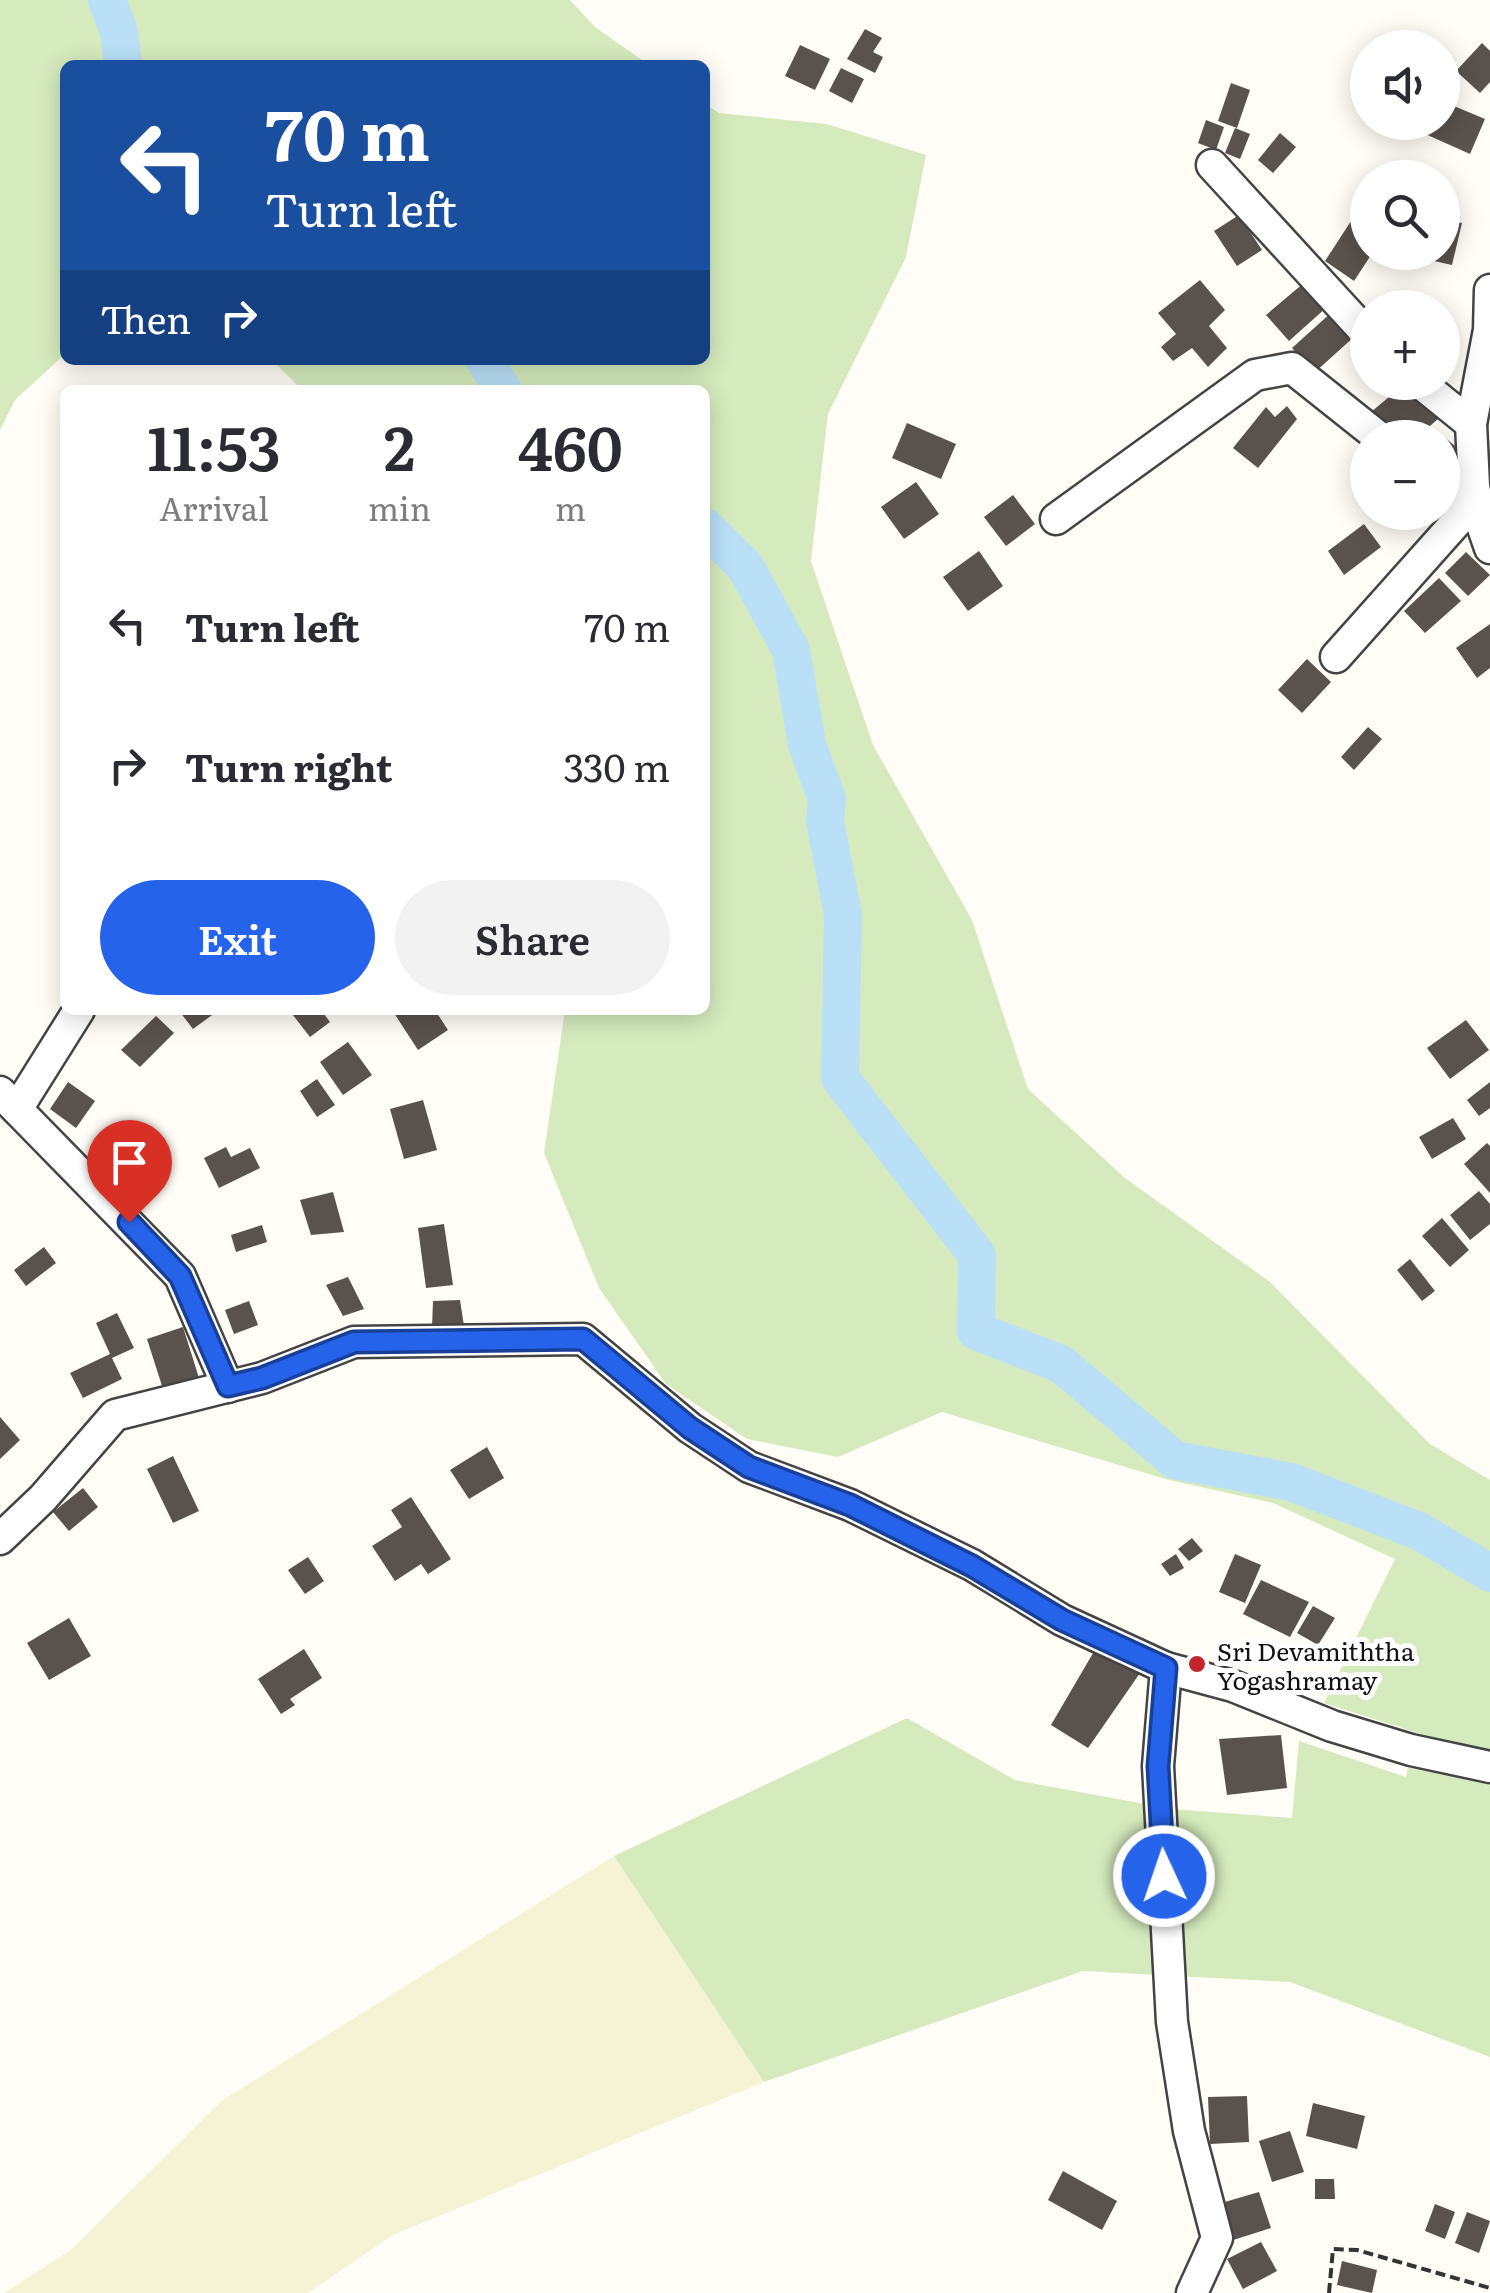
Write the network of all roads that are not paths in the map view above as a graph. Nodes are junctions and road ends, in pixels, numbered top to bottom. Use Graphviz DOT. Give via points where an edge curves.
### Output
graph roads {
  1 [pos="1212,165"];
  2 [pos="1490,290"];
  3 [pos="1350,314"];
  4 [pos="1442,400"];
  5 [pos="1357,420"];
  6 [pos="1472,424"];
  7 [pos="1460,507"];
  8 [pos="1056,519"];
  9 [pos="1480,527"];
  10 [pos="1336,657"];
  11 [pos="75,1015"];
  12 [pos="8,1100"];
  13 [pos="228,1386"];
  14 [pos="0,1539"];
  15 [pos="1166,1668"];
  16 [pos="1490,1766"];
  17 [pos="1192,2293"];
  1 -- 3 [label="street"];
  2 -- 6 [label="street"];
  4 -- 6 [label="street"];
  5 -- 8 [label="street" via="1292,368 1255,375"];
  6 -- 9 [label="street"];
  7 -- 9 [label="street"];
  9 -- 10 [label="street"];
  11 -- 12 [label="street"];
  12 -- 13 [label="street" via="180,1276"];
  13 -- 14 [label="street" via="115,1416"];
  13 -- 15 [label="street" via="354,1342 583,1339 690,1428 749,1467 850,1505 1062,1620"];
  15 -- 16 [label="street" via="1411,1750"];
  15 -- 17 [label="street" via="1158,1766 1172,2022 1189,2131 1217,2238"];
}
